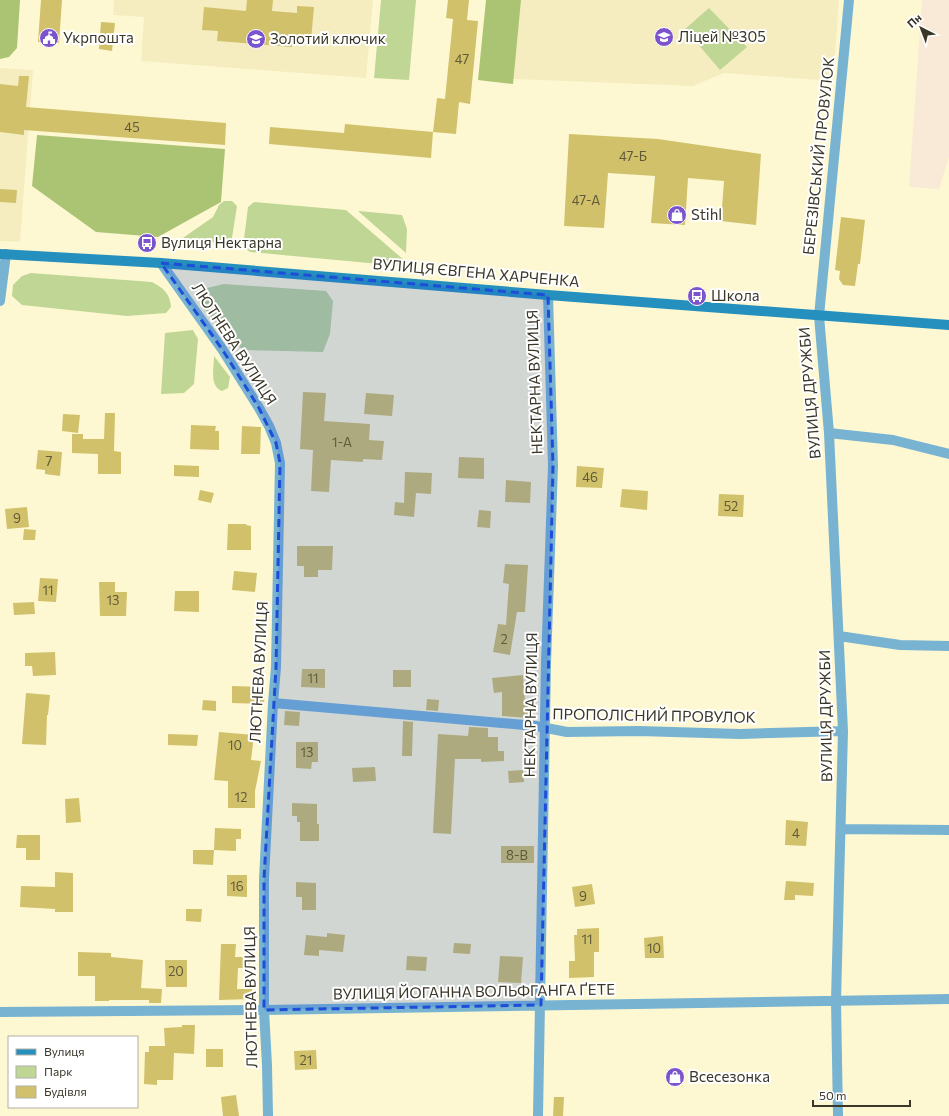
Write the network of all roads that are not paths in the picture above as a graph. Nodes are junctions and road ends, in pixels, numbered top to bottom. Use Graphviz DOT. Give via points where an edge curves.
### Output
graph roads {
  1 [pos="849,0"];
  2 [pos="3,254"];
  3 [pos="161,263"];
  4 [pos="548,295"];
  5 [pos="0,301"];
  6 [pos="819,316"];
  7 [pos="949,325"];
  8 [pos="829,433"];
  9 [pos="949,454"];
  10 [pos="839,636"];
  11 [pos="949,646"];
  12 [pos="273,702"];
  13 [pos="545,729"];
  14 [pos="843,731"];
  15 [pos="841,829"];
  16 [pos="949,830"];
  17 [pos="949,999"];
  18 [pos="836,1001"];
  19 [pos="541,1005"];
  20 [pos="264,1010"];
  21 [pos="0,1012"];
  22 [pos="268,1116"];
  23 [pos="538,1116"];
  24 [pos="838,1116"];
  1 -- 6 [label="street, БЕРЕЗІВСЬКИЙ ПРОВУЛОК"];
  2 -- 3 [label="main road, ВУЛИЦЯ ЄВГЕНА ХАРЧЕНКА"];
  2 -- 5 [label="street"];
  3 -- 4 [label="main road, ВУЛИЦЯ ЄВГЕНА ХАРЧЕНКА"];
  3 -- 12 [label="street, ЛЮТНЕВА ВУЛИЦЯ" via="222,349 259,408 276,443 280,464"];
  4 -- 6 [label="main road, ВУЛИЦЯ ЄВГЕНА ХАРЧЕНКА"];
  4 -- 13 [label="street, НЕКТАРНА ВУЛИЦЯ" via="553,466"];
  6 -- 7 [label="main road, ВУЛИЦЯ ЄВГЕНА ХАРЧЕНКА"];
  6 -- 8 [label="street, ВУЛИЦЯ ДРУЖБИ"];
  8 -- 9 [label="street" via="893,440"];
  8 -- 10 [label="street, ВУЛИЦЯ ДРУЖБИ"];
  10 -- 11 [label="street" via="900,645"];
  10 -- 14 [label="street, ВУЛИЦЯ ДРУЖБИ"];
  12 -- 13 [label="street, ПРОПОЛІСНИЙ ПРОВУЛОК"];
  12 -- 20 [label="street, ЛЮТНЕВА ВУЛИЦЯ" via="264,879"];
  13 -- 14 [label="street, ПРОПОЛІСНИЙ ПРОВУЛОК" via="567,732 740,734"];
  13 -- 19 [label="street, НЕКТАРНА ВУЛИЦЯ"];
  14 -- 15 [label="street, ВУЛИЦЯ ДРУЖБИ"];
  15 -- 16 [label="street"];
  15 -- 18 [label="street, ВУЛИЦЯ ДРУЖБИ"];
  17 -- 18 [label="street, ВУЛИЦЯ ЙОГАННА ВОЛЬФГАНГА ҐЕТЕ"];
  18 -- 19 [label="street, ВУЛИЦЯ ЙОГАННА ВОЛЬФГАНГА ҐЕТЕ"];
  18 -- 24 [label="street, ВУЛИЦЯ ДРУЖБИ"];
  19 -- 20 [label="street, ВУЛИЦЯ ЙОГАННА ВОЛЬФГАНГА ҐЕТЕ"];
  19 -- 23 [label="street, НЕКТАРНА ВУЛИЦЯ"];
  20 -- 21 [label="street, ВУЛИЦЯ ЙОГАННА ВОЛЬФГАНГА ҐЕТЕ"];
  20 -- 22 [label="street, ЛЮТНЕВА ВУЛИЦЯ"];
}
